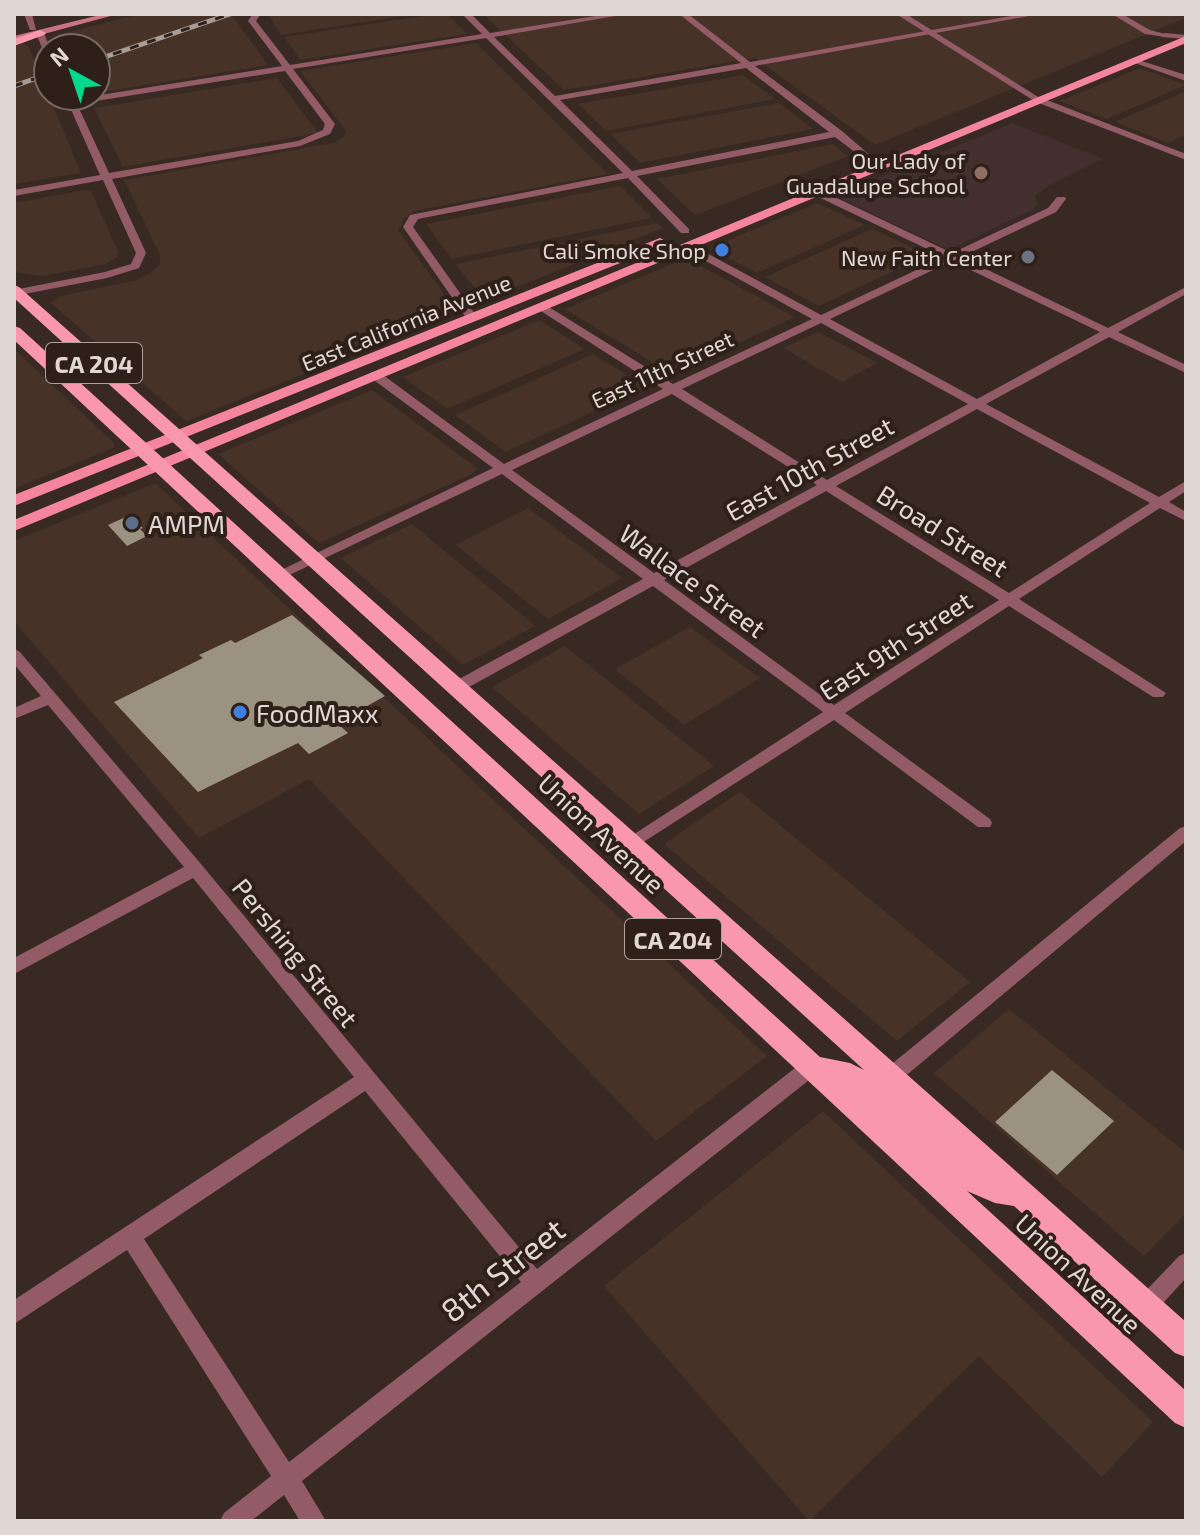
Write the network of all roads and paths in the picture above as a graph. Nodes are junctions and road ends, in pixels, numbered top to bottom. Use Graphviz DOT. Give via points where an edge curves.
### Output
graph roads {
  1 [pos="28,14"];
  2 [pos="90,14"];
  3 [pos="114,14"];
  4 [pos="466,14"];
  5 [pos="623,14"];
  6 [pos="683,14"];
  7 [pos="900,14"];
  8 [pos="1036,14"];
  9 [pos="1116,14"];
  10 [pos="254,18"];
  11 [pos="1186,27"];
  12 [pos="36,30"];
  13 [pos="930,33"];
  14 [pos="1165,35"];
  15 [pos="14,36"];
  16 [pos="488,36"];
  17 [pos="1186,38"];
  18 [pos="1135,60"];
  19 [pos="749,64"];
  20 [pos="288,68"];
  21 [pos="1186,78"];
  22 [pos="1024,91"];
  23 [pos="112,93"];
  24 [pos="553,99"];
  25 [pos="1039,100"];
  26 [pos="77,112"];
  27 [pos="839,133"];
  28 [pos="1186,148"];
  29 [pos="1175,153"];
  30 [pos="867,157"];
  31 [pos="1186,157"];
  32 [pos="853,163"];
  33 [pos="629,173"];
  34 [pos="107,177"];
  35 [pos="816,192"];
  36 [pos="14,193"];
  37 [pos="1061,199"];
  38 [pos="686,239"];
  39 [pos="952,257"];
  40 [pos="594,269"];
  41 [pos="1186,290"];
  42 [pos="15,292"];
  43 [pos="540,306"];
  44 [pos="471,317"];
  45 [pos="820,319"];
  46 [pos="14,331"];
  47 [pos="1109,332"];
  48 [pos="416,357"];
  49 [pos="1186,369"];
  50 [pos="375,375"];
  51 [pos="672,389"];
  52 [pos="977,404"];
  53 [pos="174,436"];
  54 [pos="192,452"];
  55 [pos="151,457"];
  56 [pos="502,469"];
  57 [pos="1186,485"];
  58 [pos="827,486"];
  59 [pos="14,501"];
  60 [pos="1159,503"];
  61 [pos="1186,517"];
  62 [pos="14,526"];
  63 [pos="312,559"];
  64 [pos="278,575"];
  65 [pos="654,580"];
  66 [pos="1009,600"];
  67 [pos="14,654"];
  68 [pos="455,688"];
  69 [pos="1158,693"];
  70 [pos="51,697"];
  71 [pos="834,713"];
  72 [pos="14,714"];
  73 [pos="984,823"];
  74 [pos="1186,832"];
  75 [pos="631,844"];
  76 [pos="195,869"];
  77 [pos="14,967"];
  78 [pos="811,1067"];
  79 [pos="889,1078"];
  80 [pos="366,1080"];
  81 [pos="1022,1195"];
  82 [pos="130,1236"];
  83 [pos="1186,1263"];
  84 [pos="536,1284"];
  85 [pos="1146,1306"];
  86 [pos="14,1313"];
  87 [pos="1186,1342"];
  88 [pos="1186,1412"];
  89 [pos="286,1479"];
  90 [pos="232,1521"];
  91 [pos="314,1521"];
  1 -- 12 [label="street"];
  2 -- 12 [label="main road"];
  3 -- 12 [label="main road"];
  4 -- 16 [label="street"];
  5 -- 16 [label="street"];
  6 -- 19 [label="street"];
  7 -- 13 [label="street"];
  8 -- 13 [label="street"];
  9 -- 14 [label="street"];
  10 -- 20 [label="street"];
  11 -- 14 [label="main road, East California Avenue"];
  12 -- 15 [label="highway"];
  13 -- 19 [label="street"];
  13 -- 22 [label="street"];
  14 -- 17 [label="street"];
  14 -- 22 [label="main road, East California Avenue"];
  16 -- 20 [label="street"];
  16 -- 24 [label="street"];
  17 -- 18 [label="main road, East California Avenue"];
  18 -- 21 [label="street"];
  18 -- 25 [label="main road, East California Avenue"];
  19 -- 24 [label="street"];
  19 -- 27 [label="street"];
  20 -- 23 [label="street"];
  20 -- 34 [label="street" via="330,124 327,132 300,143"];
  22 -- 25 [label="street"];
  22 -- 30 [label="main road, East California Avenue"];
  24 -- 33 [label="street"];
  25 -- 29 [label="street"];
  25 -- 35 [label="main road, East California Avenue"];
  26 -- 34 [label="street"];
  27 -- 30 [label="street"];
  27 -- 33 [label="street"];
  28 -- 29 [label="street"];
  29 -- 31 [label="street"];
  30 -- 32 [label="main road, East California Avenue"];
  32 -- 35 [label="main road" via="819,183"];
  32 -- 38 [label="main road, East California Avenue"];
  33 -- 38 [label="street"];
  33 -- 44 [label="street" via="422,214 408,222"];
  34 -- 36 [label="street"];
  34 -- 42 [label="street" via="141,253 135,266"];
  35 -- 38 [label="main road, East California Avenue"];
  35 -- 39 [label="street"];
  37 -- 39 [label="street, East 11th Street" via="1052,210"];
  38 -- 40 [label="main road, East California Avenue"];
  38 -- 43 [label="main road, East California Avenue" via="634,268"];
  38 -- 45 [label="street"];
  39 -- 45 [label="street, East 11th Street"];
  39 -- 47 [label="street"];
  40 -- 43 [label="main road" via="540,299"];
  40 -- 44 [label="main road, East California Avenue"];
  41 -- 47 [label="street, East 10th Street"];
  42 -- 53 [label="highway, Union Avenue / CA 204"];
  43 -- 48 [label="main road, East California Avenue"];
  43 -- 51 [label="street, Broad Street"];
  44 -- 48 [label="main road" via="476,323 424,346"];
  44 -- 53 [label="main road, East California Avenue"];
  45 -- 51 [label="street, East 11th Street"];
  45 -- 52 [label="street"];
  46 -- 55 [label="highway, Union Avenue / CA 204"];
  47 -- 49 [label="street"];
  47 -- 52 [label="street, East 10th Street"];
  48 -- 50 [label="main road, East California Avenue"];
  50 -- 54 [label="main road, East California Avenue"];
  50 -- 56 [label="street, Wallace Street"];
  51 -- 56 [label="street, East 11th Street"];
  51 -- 58 [label="street, Broad Street"];
  52 -- 58 [label="street, East 10th Street"];
  52 -- 60 [label="street"];
  53 -- 54 [label="highway, Union Avenue / CA 204"];
  53 -- 55 [label="main road, East California Avenue"];
  54 -- 55 [label="main road, East California Avenue"];
  54 -- 63 [label="highway, Union Avenue / CA 204"];
  55 -- 59 [label="main road"];
  55 -- 62 [label="main road"];
  55 -- 64 [label="highway, Union Avenue / CA 204"];
  56 -- 63 [label="street, East 11th Street"];
  56 -- 65 [label="street, Wallace Street"];
  57 -- 60 [label="street, East 9th Street"];
  58 -- 65 [label="street, East 10th Street"];
  58 -- 66 [label="street, Broad Street"];
  60 -- 61 [label="street"];
  60 -- 66 [label="street, East 9th Street"];
  63 -- 64 [label="street, East 11th Street"];
  63 -- 68 [label="highway, Union Avenue / CA 204"];
  64 -- 78 [label="highway, Union Avenue / CA 204"];
  65 -- 68 [label="street, East 10th Street"];
  65 -- 71 [label="street, Wallace Street"];
  66 -- 69 [label="street, Broad Street"];
  66 -- 71 [label="street, East 9th Street"];
  67 -- 70 [label="street, Pershing Street"];
  68 -- 75 [label="highway, Union Avenue / CA 204"];
  70 -- 72 [label="street"];
  70 -- 76 [label="street, Pershing Street"];
  71 -- 73 [label="street, Wallace Street"];
  71 -- 75 [label="street, East 9th Street"];
  74 -- 79 [label="street"];
  75 -- 79 [label="highway, Union Avenue / CA 204"];
  76 -- 77 [label="street"];
  76 -- 80 [label="street, Pershing Street"];
  78 -- 81 [label="highway" via="850,1074 970,1179"];
  78 -- 84 [label="street, 8th Street"];
  78 -- 88 [label="highway, Union Avenue / CA 204"];
  79 -- 81 [label="highway, Union Avenue / CA 204"];
  80 -- 82 [label="street"];
  80 -- 84 [label="street, Pershing Street"];
  81 -- 85 [label="highway, Union Avenue / CA 204"];
  82 -- 86 [label="street"];
  82 -- 89 [label="street"];
  83 -- 85 [label="street"];
  84 -- 89 [label="street, 8th Street"];
  85 -- 87 [label="highway, Union Avenue / CA 204"];
  89 -- 90 [label="street, 8th Street"];
  89 -- 91 [label="street"];
}
